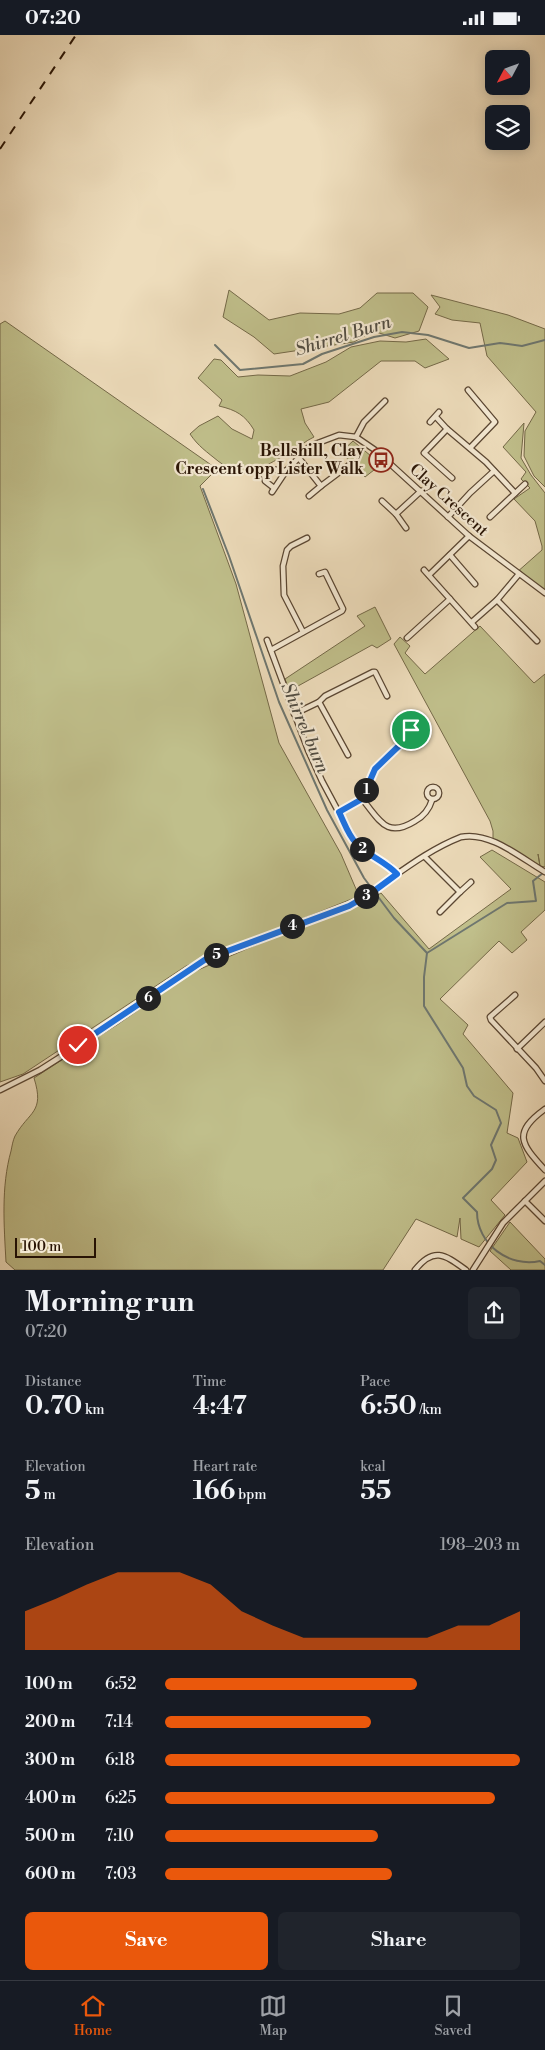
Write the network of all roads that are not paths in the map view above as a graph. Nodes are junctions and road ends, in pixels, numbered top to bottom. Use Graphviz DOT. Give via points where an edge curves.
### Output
graph roads {
  1 [pos="468,390"];
  2 [pos="385,401"];
  3 [pos="430,422"];
  4 [pos="447,429"];
  5 [pos="356,437"];
  6 [pos="470,448"];
  7 [pos="298,457"];
  8 [pos="349,465"];
  9 [pos="286,471"];
  10 [pos="494,471"];
  11 [pos="452,479"];
  12 [pos="525,484"];
  13 [pos="321,486"];
  14 [pos="420,491"];
  15 [pos="516,493"];
  16 [pos="309,496"];
  17 [pos="382,501"];
  18 [pos="396,514"];
  19 [pos="448,517"];
  20 [pos="490,517"];
  21 [pos="406,528"];
  22 [pos="469,536"];
  23 [pos="307,539"];
  24 [pos="450,555"];
  25 [pos="424,570"];
  26 [pos="319,574"];
  27 [pos="519,574"];
  28 [pos="429,575"];
  29 [pos="475,584"];
  30 [pos="545,593"];
  31 [pos="450,599"];
  32 [pos="497,599"];
  33 [pos="472,622"];
  34 [pos="475,627"];
  35 [pos="302,632"];
  36 [pos="407,638"];
  37 [pos="267,640"];
  38 [pos="536,641"];
  39 [pos="271,650"];
  40 [pos="388,696"];
  41 [pos="319,702"];
  42 [pos="294,714"];
  43 [pos="404,741"];
  44 [pos="348,755"];
  45 [pos="362,799"];
  46 [pos="432,799"];
  47 [pos="339,812"];
  48 [pos="425,857"];
  49 [pos="545,872"];
  50 [pos="397,874"];
  51 [pos="471,882"];
  52 [pos="460,892"];
  53 [pos="440,912"];
  54 [pos="515,995"];
  55 [pos="545,1022"];
  56 [pos="517,1049"];
  57 [pos="545,1081"];
  58 [pos="0,1090"];
  59 [pos="545,1109"];
  60 [pos="545,1170"];
  61 [pos="545,1181"];
  62 [pos="525,1201"];
  63 [pos="545,1221"];
  64 [pos="415,1270"];
  65 [pos="466,1270"];
  66 [pos="473,1270"];
  1 -- 6 [label="street" via="495,422"];
  2 -- 5 [label="street" via="364,422"];
  3 -- 4 [label="street" via="438,415"];
  4 -- 6 [label="street"];
  4 -- 11 [label="street" via="424,453"];
  5 -- 7 [label="street" via="339,435 322,440"];
  5 -- 14 [label="street, Clay Crescent"];
  6 -- 10 [label="street"];
  7 -- 9 [label="street"];
  7 -- 13 [label="street"];
  8 -- 13 [label="street"];
  9 -- 9 [label="street" via="273,490 265,481 264,474 268,470"];
  10 -- 15 [label="street"];
  10 -- 19 [label="street"];
  12 -- 15 [label="street"];
  13 -- 16 [label="street"];
  14 -- 18 [label="street"];
  14 -- 19 [label="street, Clay Crescent"];
  15 -- 20 [label="street"];
  17 -- 18 [label="street"];
  18 -- 21 [label="street"];
  19 -- 22 [label="street, Clay Crescent"];
  22 -- 24 [label="street"];
  22 -- 27 [label="street, Clay Crescent"];
  23 -- 35 [label="street" via="291,545 283,566 284,595"];
  24 -- 28 [label="street"];
  24 -- 29 [label="street"];
  25 -- 28 [label="street"];
  26 -- 35 [label="street" via="325,572 343,609"];
  27 -- 30 [label="street, Clay Crescent"];
  27 -- 32 [label="street"];
  28 -- 31 [label="street"];
  31 -- 33 [label="street"];
  31 -- 36 [label="street"];
  32 -- 33 [label="street"];
  32 -- 38 [label="street"];
  33 -- 34 [label="street"];
  35 -- 39 [label="street"];
  37 -- 39 [label="street"];
  39 -- 42 [label="street"];
  40 -- 41 [label="street" via="375,672"];
  41 -- 42 [label="street"];
  41 -- 44 [label="street"];
  42 -- 47 [label="street" via="322,781"];
  43 -- 45 [label="street" via="375,769"];
  45 -- 46 [label="street" via="383,823 398,830 422,817"];
  45 -- 47 [label="street"];
  47 -- 50 [label="street" via="356,843"];
  48 -- 49 [label="street" via="454,840 468,836 488,839"];
  48 -- 50 [label="street"];
  48 -- 52 [label="street"];
  50 -- 58 [label="street" via="349,906 206,959 40,1070"];
  51 -- 52 [label="street"];
  52 -- 53 [label="street"];
  54 -- 56 [label="street" via="490,1017"];
  55 -- 56 [label="street"];
  56 -- 57 [label="street"];
  59 -- 60 [label="street" via="531,1119 525,1129 524,1143 527,1151"];
  61 -- 62 [label="street"];
  62 -- 63 [label="street"];
  62 -- 66 [label="street" via="503,1223"];
  64 -- 65 [label="street" via="432,1255 444,1256"];
}
